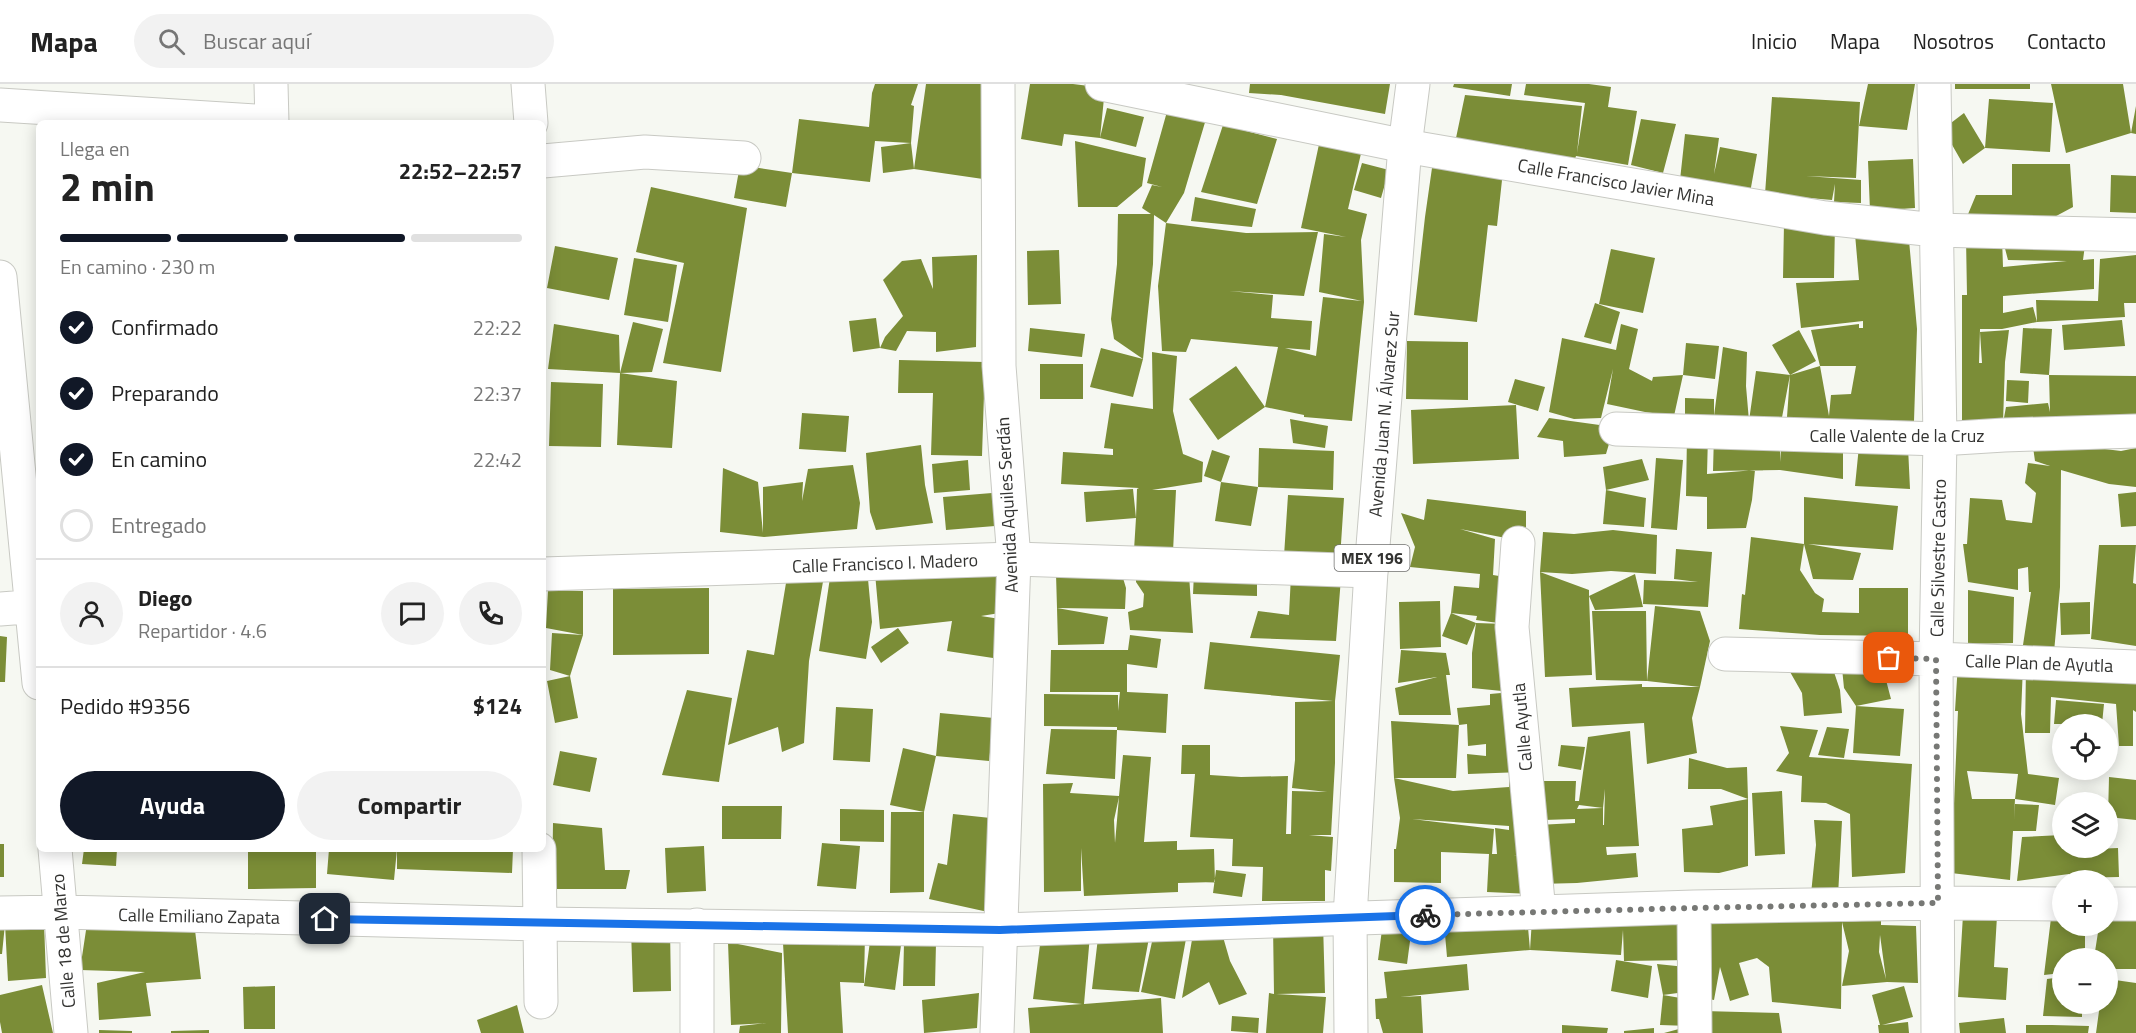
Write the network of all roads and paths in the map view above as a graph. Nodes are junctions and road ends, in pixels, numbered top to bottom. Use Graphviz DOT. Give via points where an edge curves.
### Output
graph roads {
  1 [pos="271,84"];
  2 [pos="528,84"];
  3 [pos="998,84"];
  4 [pos="1102,84"];
  5 [pos="1413,84"];
  6 [pos="1934,84"];
  7 [pos="0,105"];
  8 [pos="240,120"];
  9 [pos="272,120"];
  10 [pos="531,120"];
  11 [pos="1406,146"];
  12 [pos="744,158"];
  13 [pos="546,161"];
  14 [pos="1935,230"];
  15 [pos="2136,235"];
  16 [pos="0,277"];
  17 [pos="1616,429"];
  18 [pos="2136,432"];
  19 [pos="1940,439"];
  20 [pos="1518,543"];
  21 [pos="1014,559"];
  22 [pos="1371,571"];
  23 [pos="546,574"];
  24 [pos="24,607"];
  25 [pos="1725,654"];
  26 [pos="1936,659"];
  27 [pos="2136,667"];
  28 [pos="36,668"];
  29 [pos="55,852"];
  30 [pos="539,852"];
  31 [pos="1938,903"];
  32 [pos="2052,904"];
  33 [pos="2118,904"];
  34 [pos="2136,904"];
  35 [pos="1694,908"];
  36 [pos="62,912"];
  37 [pos="1539,912"];
  38 [pos="0,913"];
  39 [pos="1350,917"];
  40 [pos="540,924"];
  41 [pos="697,925"];
  42 [pos="1000,930"];
  43 [pos="541,1002"];
  44 [pos="71,1033"];
  45 [pos="697,1033"];
  46 [pos="997,1033"];
  47 [pos="1351,1033"];
  48 [pos="1695,1033"];
  49 [pos="1938,1033"];
  1 -- 9 [label="street"];
  2 -- 10 [label="street"];
  3 -- 21 [label="street, Avenida Aquiles Serdán" via="999,366"];
  4 -- 11 [label="street, Calle Francisco Javier Mina"];
  5 -- 11 [label="street, Avenida Juan N. Álvarez Sur / MEX 196"];
  6 -- 14 [label="street, Calle Silvestre Castro"];
  7 -- 8 [label="street"];
  11 -- 14 [label="street, Calle Francisco Javier Mina" via="1826,218"];
  11 -- 22 [label="street, Avenida Juan N. Álvarez Sur / MEX 196"];
  12 -- 13 [label="street" via="645,152"];
  14 -- 15 [label="street, Calle Francisco Javier Mina"];
  14 -- 19 [label="street, Calle Silvestre Castro"];
  16 -- 24 [label="street"];
  17 -- 19 [label="street, Calle Valente de la Cruz"];
  18 -- 19 [label="street, Calle Valente de la Cruz"];
  19 -- 26 [label="street, Calle Silvestre Castro"];
  20 -- 37 [label="street, Calle Ayutla" via="1512,627"];
  21 -- 22 [label="street, Calle Francisco I. Madero"];
  21 -- 23 [label="street, Calle Francisco I. Madero"];
  21 -- 42 [label="street, Avenida Aquiles Serdán"];
  22 -- 39 [label="street, Avenida Juan N. Álvarez Sur / MEX 196"];
  24 -- 28 [label="street"];
  25 -- 26 [label="street, Calle Plan de Ayutla"];
  26 -- 27 [label="street, Calle Plan de Ayutla"];
  26 -- 31 [label="street, Calle Silvestre Castro"];
  29 -- 36 [label="street, Calle 18 de Marzo"];
  30 -- 40 [label="street"];
  31 -- 32 [label="street, Calle Emiliano Zapata"];
  31 -- 35 [label="street, Calle Emiliano Zapata"];
  31 -- 49 [label="street, Calle Silvestre Castro"];
  33 -- 34 [label="street"];
  35 -- 37 [label="street, Calle Emiliano Zapata"];
  35 -- 48 [label="street"];
  36 -- 38 [label="street, Calle Emiliano Zapata"];
  36 -- 40 [label="street, Calle Emiliano Zapata"];
  36 -- 44 [label="street, Calle 18 de Marzo"];
  37 -- 39 [label="street, Calle Emiliano Zapata"];
  39 -- 42 [label="street, Calle Emiliano Zapata"];
  39 -- 47 [label="street, Avenida Juan N. Álvarez Sur / MEX 196"];
  40 -- 41 [label="street, Calle Emiliano Zapata"];
  40 -- 43 [label="street"];
  41 -- 42 [label="street, Calle Emiliano Zapata"];
  41 -- 45 [label="street"];
  42 -- 46 [label="street, Avenida Aquiles Serdán"];
}
